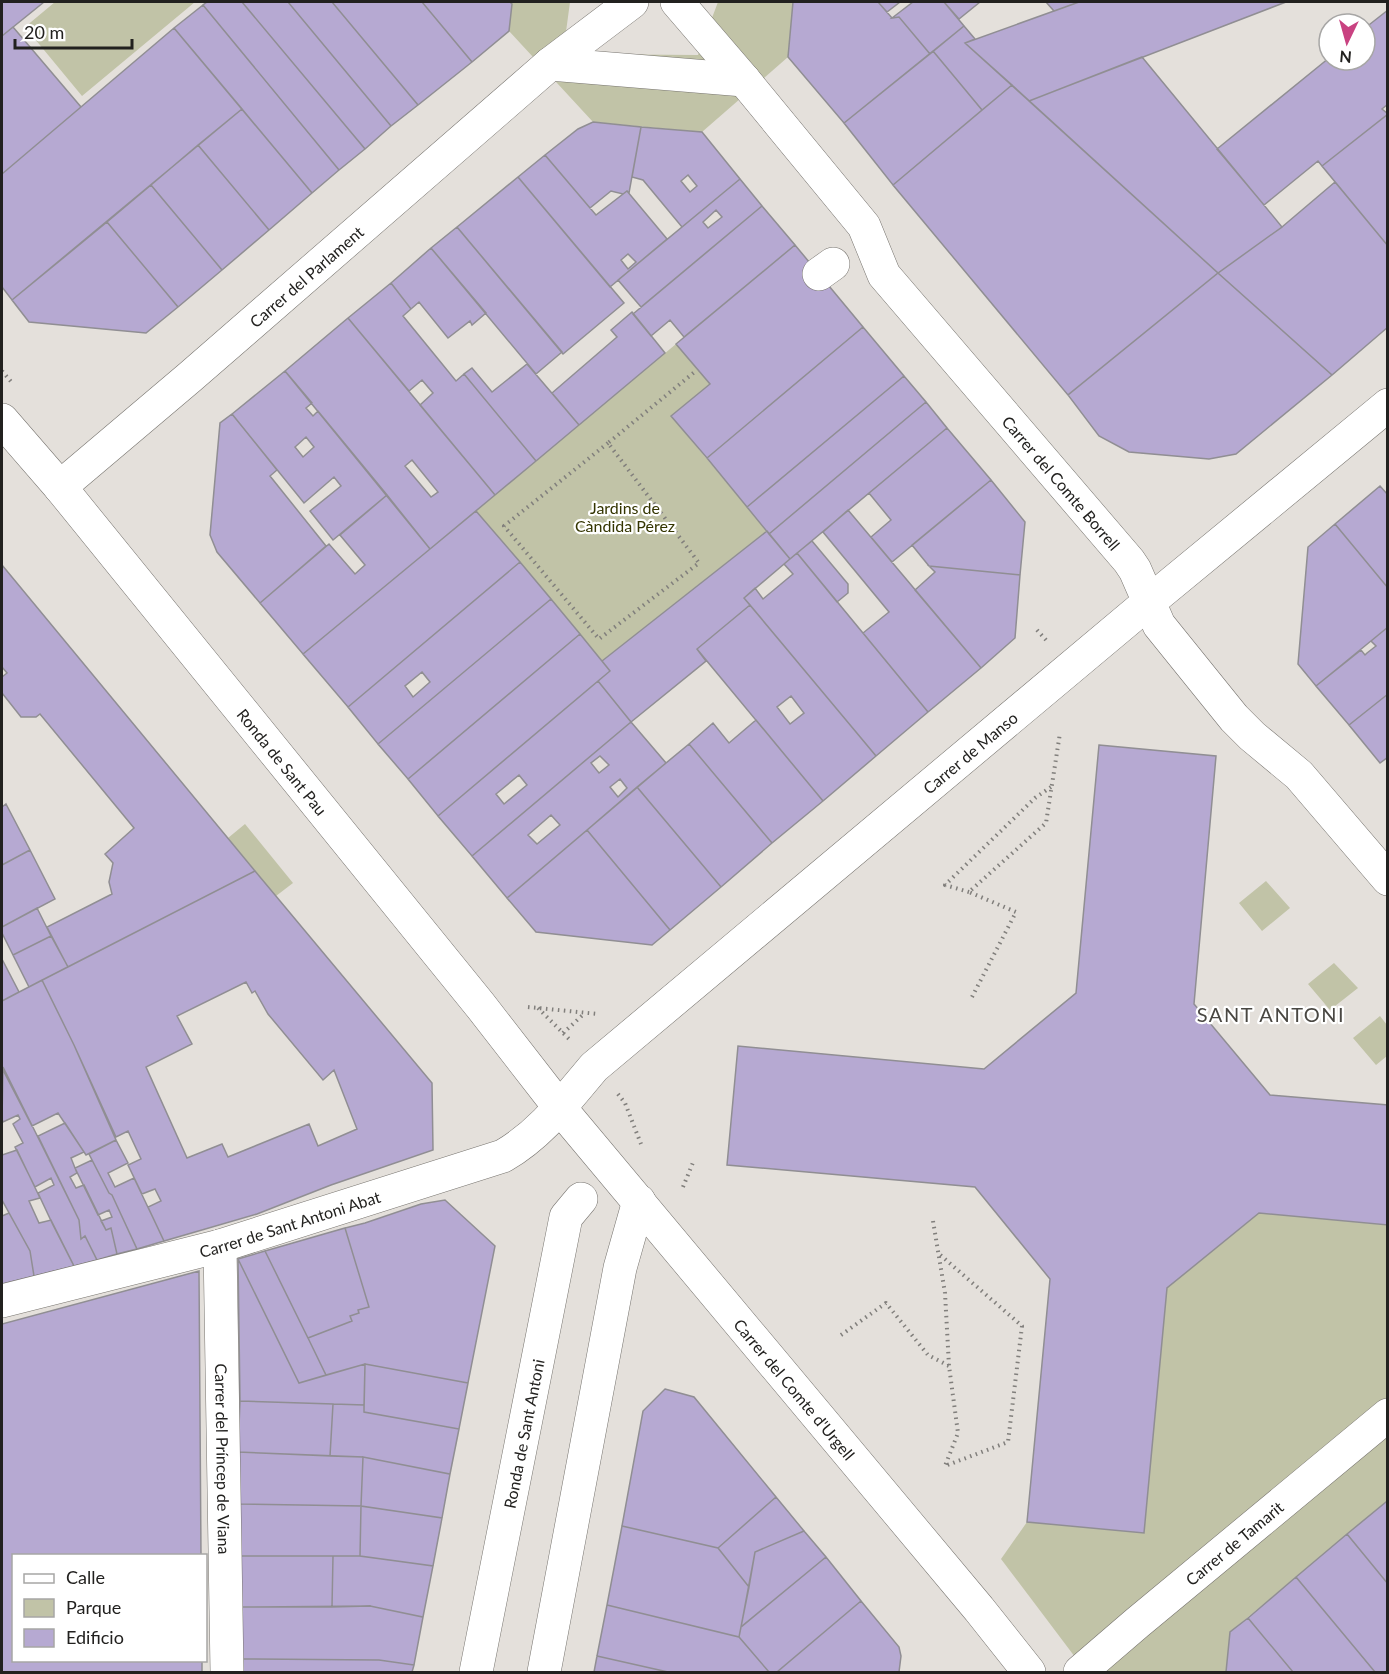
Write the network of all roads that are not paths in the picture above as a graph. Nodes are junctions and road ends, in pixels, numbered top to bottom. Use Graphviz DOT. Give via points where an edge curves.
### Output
graph roads {
  1 [pos="632,2"];
  2 [pos="677,2"];
  3 [pos="550,64"];
  4 [pos="744,80"];
  5 [pos="1388,405"];
  6 [pos="2,420"];
  7 [pos="60,487"];
  8 [pos="1149,602"];
  9 [pos="1388,879"];
  10 [pos="560,1108"];
  11 [pos="581,1199"];
  12 [pos="639,1201"];
  13 [pos="220,1246"];
  14 [pos="2,1301"];
  15 [pos="1388,1415"];
  16 [pos="226,1672"];
  17 [pos="476,1672"];
  18 [pos="544,1672"];
  19 [pos="1029,1672"];
  20 [pos="1080,1672"];
  1 -- 3 [label="street, Carrer del Parlament"];
  2 -- 4 [label="street, Carrer del Comte Borrell"];
  3 -- 4 [label="street"];
  3 -- 7 [label="street, Carrer del Parlament"];
  4 -- 8 [label="street, Carrer del Comte Borrell" via="864,226 884,275 1129,561"];
  5 -- 8 [label="street, Carrer de Manso"];
  6 -- 7 [label="street, Ronda de Sant Pau"];
  7 -- 10 [label="street, Ronda de Sant Pau"];
  8 -- 9 [label="street, Carrer del Comte Borrell" via="1159,625 1234,718 1299,775"];
  8 -- 10 [label="street, Carrer de Manso" via="594,1066"];
  10 -- 12 [label="street, Carrer del Comte d'Urgell"];
  10 -- 13 [label="street, Carrer de Sant Antoni Abat" via="523,1144 503,1156"];
  11 -- 17 [label="street, Ronda de Sant Antoni" via="566,1217"];
  12 -- 18 [label="street" via="620,1268"];
  12 -- 19 [label="street, Carrer del Comte d'Urgell"];
  13 -- 14 [label="street, Carrer de Sant Antoni Abat"];
  13 -- 16 [label="street, Carrer del Príncep de Viana"];
  15 -- 20 [label="street, Carrer de Tamarit"];
}
